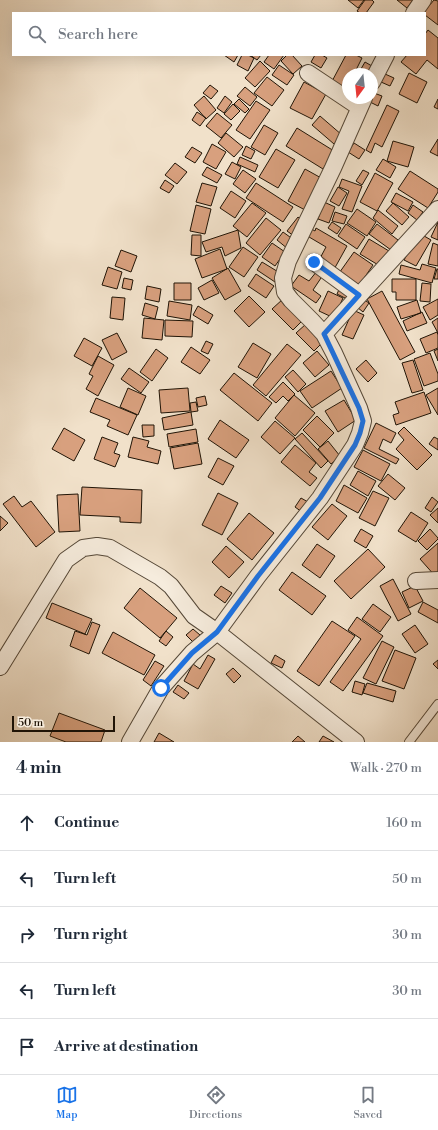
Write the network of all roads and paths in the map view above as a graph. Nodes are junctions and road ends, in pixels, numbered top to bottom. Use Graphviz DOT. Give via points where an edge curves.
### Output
graph roads {
  1 [pos="424,0"];
  2 [pos="415,12"];
  3 [pos="385,56"];
  4 [pos="378,70"];
  5 [pos="308,73"];
  6 [pos="342,92"];
  7 [pos="361,104"];
  8 [pos="438,209"];
  9 [pos="314,262"];
  10 [pos="359,295"];
  11 [pos="324,334"];
  12 [pos="438,580"];
  13 [pos="416,581"];
  14 [pos="217,632"];
  15 [pos="0,668"];
  16 [pos="438,704"];
  17 [pos="130,742"];
  18 [pos="356,742"];
  19 [pos="409,742"];
  1 -- 2 [label="street"];
  3 -- 4 [label="street"];
  5 -- 6 [label="street"];
  7 -- 11 [label="street" via="288,261 283,278 285,292"];
  8 -- 10 [label="street"];
  9 -- 10 [label="street"];
  10 -- 11 [label="street"];
  11 -- 14 [label="street" via="359,408 363,421 360,433 355,445 320,498"];
  12 -- 13 [label="street"];
  14 -- 15 [label="street" via="194,616 171,586 160,577 110,548 83,548 66,560"];
  14 -- 17 [label="street" via="192,653 161,688"];
  14 -- 18 [label="street"];
  16 -- 19 [label="lane"];
}
